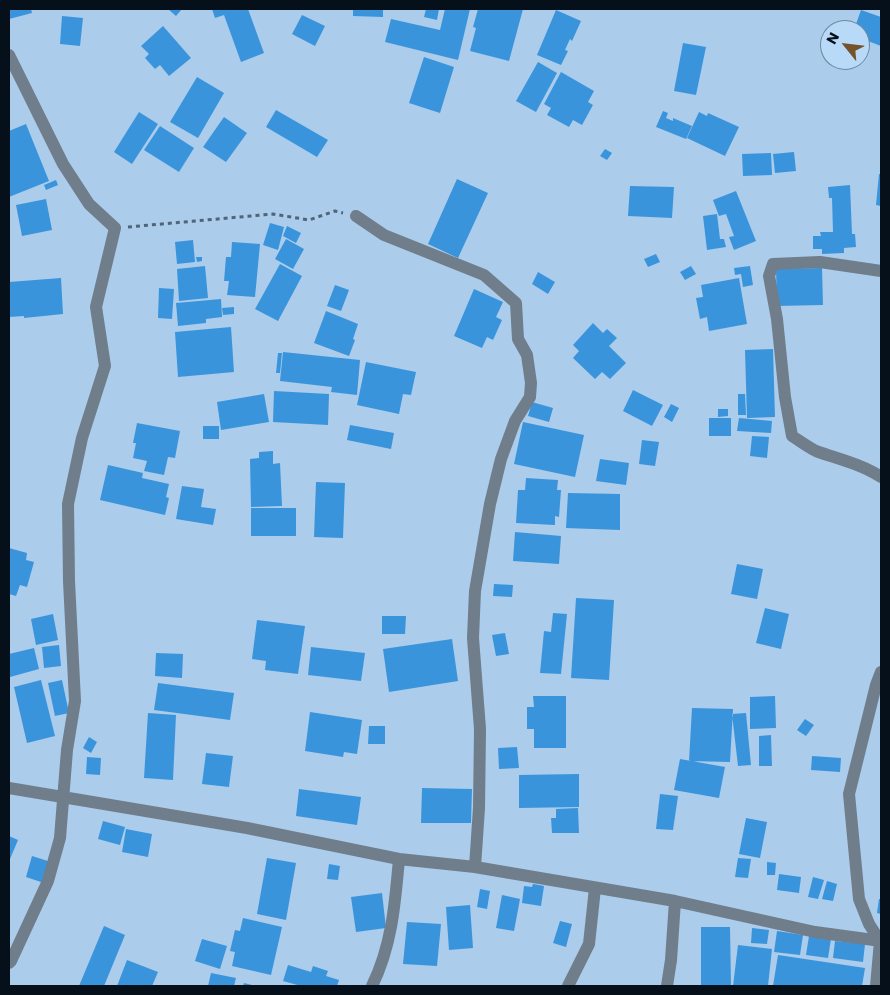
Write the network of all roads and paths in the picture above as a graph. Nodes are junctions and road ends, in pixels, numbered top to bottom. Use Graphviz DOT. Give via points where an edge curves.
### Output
graph roads {
  1 [pos="9,55"];
  2 [pos="356,216"];
  3 [pos="115,228"];
  4 [pos="881,271"];
  5 [pos="881,478"];
  6 [pos="881,672"];
  7 [pos="879,685"];
  8 [pos="9,788"];
  9 [pos="62,797"];
  10 [pos="399,859"];
  11 [pos="475,867"];
  12 [pos="595,888"];
  13 [pos="675,901"];
  14 [pos="880,941"];
  15 [pos="9,963"];
  16 [pos="372,986"];
  17 [pos="568,986"];
  18 [pos="667,986"];
  19 [pos="876,986"];
  1 -- 3 [label="street" via="63,164 89,204"];
  2 -- 3 [label="path" via="335,211 309,220 273,214"];
  2 -- 11 [label="street" via="384,235 484,275 516,303 518,339 528,355 530,397 515,421 501,459 475,591 473,638 480,729"];
  3 -- 9 [label="street" via="96,307 105,366 82,438 68,504 76,701"];
  4 -- 5 [label="street" via="820,262 773,264 769,276 792,436 814,450"];
  6 -- 7 [label="street"];
  7 -- 14 [label="street" via="849,794 859,899"];
  8 -- 9 [label="street"];
  9 -- 10 [label="street" via="247,828"];
  9 -- 15 [label="street" via="60,838 48,881"];
  10 -- 11 [label="street"];
  10 -- 16 [label="street" via="393,924 382,966"];
  11 -- 12 [label="street"];
  12 -- 13 [label="street"];
  12 -- 17 [label="street" via="589,944"];
  13 -- 14 [label="street" via="815,932"];
  13 -- 18 [label="street"];
  14 -- 19 [label="street"];
}
